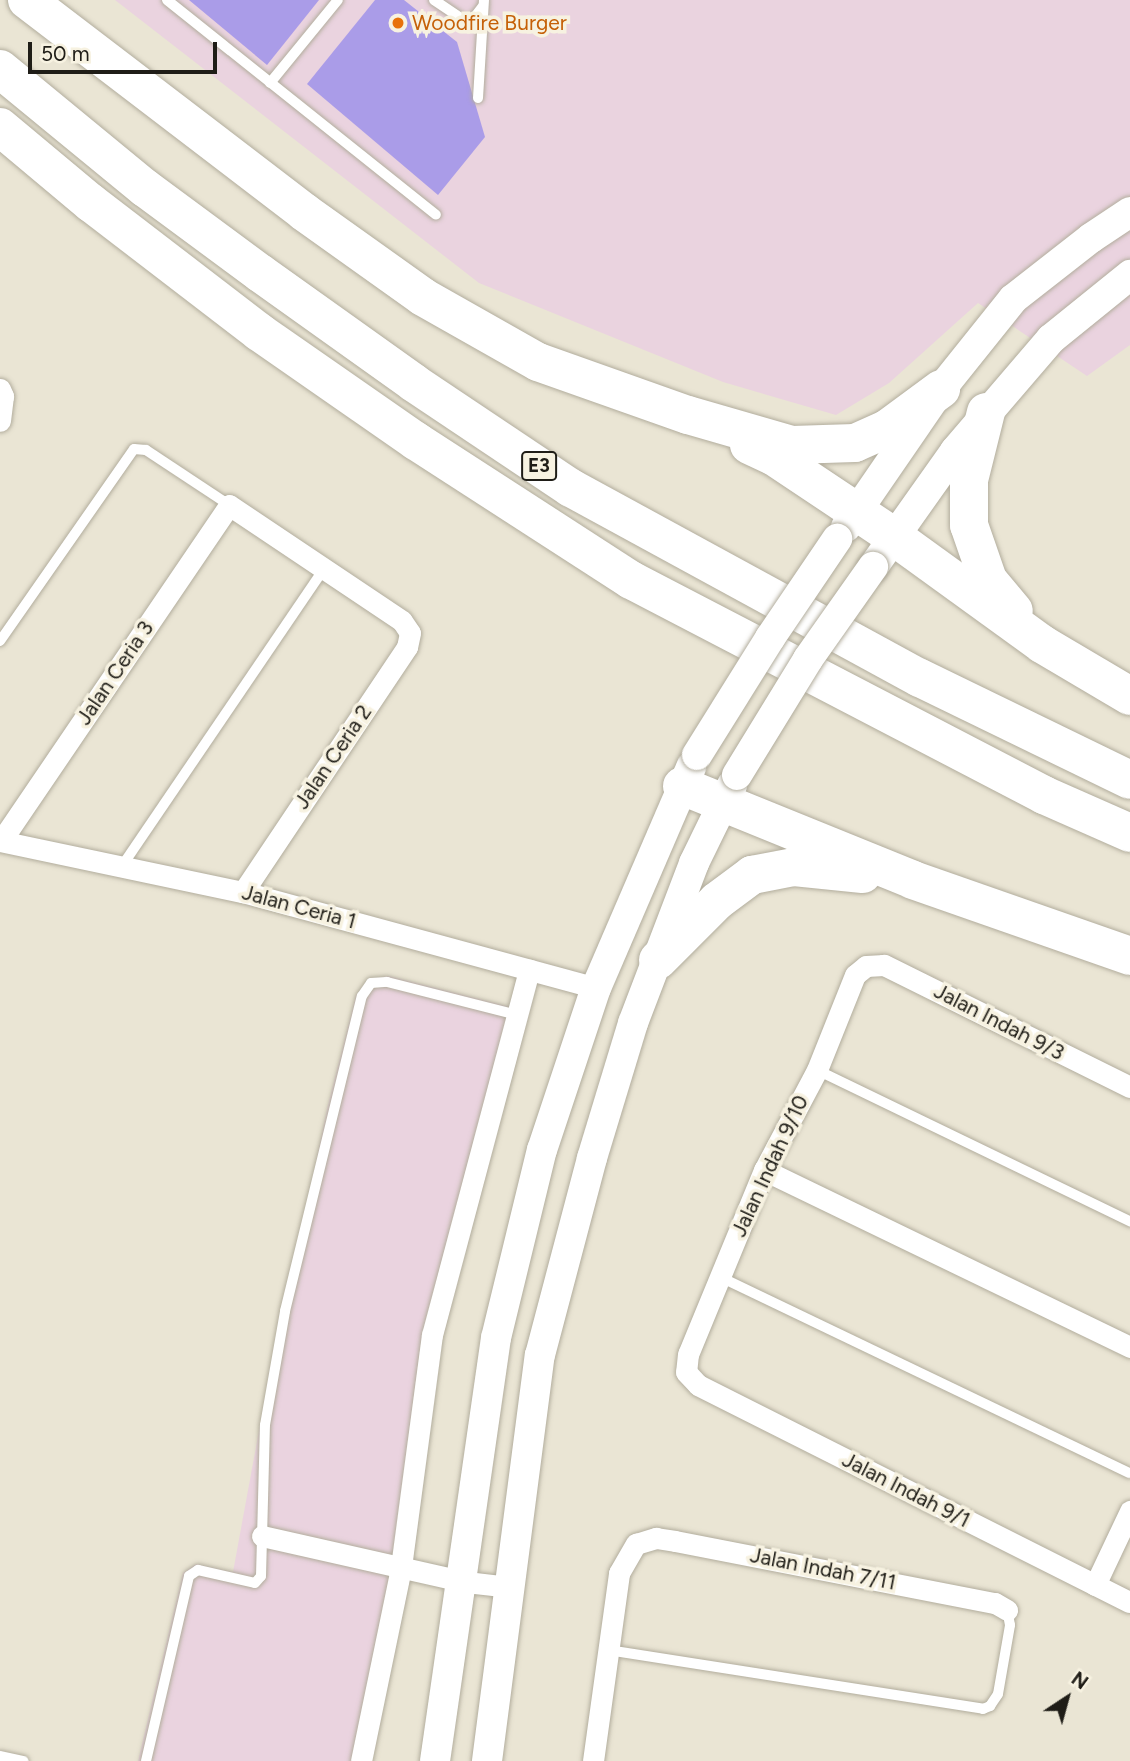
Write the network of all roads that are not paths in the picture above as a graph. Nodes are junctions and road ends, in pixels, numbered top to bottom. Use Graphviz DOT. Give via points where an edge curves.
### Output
graph roads {
  1 [pos="27,0"];
  2 [pos="167,0"];
  3 [pos="338,0"];
  4 [pos="434,0"];
  5 [pos="484,2"];
  6 [pos="0,69"];
  7 [pos="270,83"];
  8 [pos="478,98"];
  9 [pos="0,127"];
  10 [pos="1130,212"];
  11 [pos="436,215"];
  12 [pos="1130,275"];
  13 [pos="941,389"];
  14 [pos="1,393"];
  15 [pos="986,412"];
  16 [pos="688,415"];
  17 [pos="0,421"];
  18 [pos="229,505"];
  19 [pos="847,525"];
  20 [pos="883,551"];
  21 [pos="325,568"];
  22 [pos="0,641"];
  23 [pos="1042,644"];
  24 [pos="1130,696"];
  25 [pos="689,770"];
  26 [pos="1130,780"];
  27 [pos="729,789"];
  28 [pos="1130,833"];
  29 [pos="0,841"];
  30 [pos="122,866"];
  31 [pos="914,880"];
  32 [pos="243,892"];
  33 [pos="1130,956"];
  34 [pos="658,960"];
  35 [pos="866,966"];
  36 [pos="529,970"];
  37 [pos="596,988"];
  38 [pos="517,1015"];
  39 [pos="817,1070"];
  40 [pos="1130,1087"];
  41 [pos="764,1170"];
  42 [pos="1130,1221"];
  43 [pos="719,1277"];
  44 [pos="1130,1347"];
  45 [pos="686,1371"];
  46 [pos="1130,1473"];
  47 [pos="1130,1511"];
  48 [pos="262,1536"];
  49 [pos="401,1567"];
  50 [pos="461,1580"];
  51 [pos="1095,1585"];
  52 [pos="509,1587"];
  53 [pos="1130,1602"];
  54 [pos="1007,1611"];
  55 [pos="608,1650"];
  56 [pos="0,1756"];
  57 [pos="23,1761"];
  58 [pos="146,1761"];
  59 [pos="361,1761"];
  60 [pos="435,1761"];
  61 [pos="486,1761"];
  62 [pos="593,1761"];
  1 -- 16 [label="highway" via="423,297 538,362"];
  2 -- 7 [label="lane"];
  3 -- 7 [label="lane"];
  4 -- 5 [label="lane" via="465,22 473,19"];
  5 -- 8 [label="lane"];
  6 -- 26 [label="highway, E3" via="145,188 239,257 571,488 920,678"];
  7 -- 11 [label="lane"];
  9 -- 28 [label="highway, E3" via="90,203 259,332 416,441 631,580 1044,794"];
  10 -- 13 [label="main road" via="1013,299"];
  12 -- 15 [label="main road" via="1051,339"];
  13 -- 16 [label="highway" via="888,428 855,443 792,445"];
  13 -- 19 [label="main road"];
  14 -- 17 [label="street"];
  15 -- 20 [label="main road"];
  15 -- 23 [label="highway" via="969,480 969,525 988,580"];
  16 -- 19 [label="highway" via="773,456"];
  18 -- 21 [label="street"];
  18 -- 22 [label="lane" via="146,450 134,449"];
  18 -- 29 [label="street, Jalan Ceria 3"];
  19 -- 20 [label="highway"];
  19 -- 25 [label="main road, bridge" via="769,638"];
  20 -- 23 [label="highway"];
  20 -- 27 [label="main road, bridge" via="808,659"];
  21 -- 30 [label="lane"];
  21 -- 32 [label="street, Jalan Ceria 2" via="402,621 410,633 407,647"];
  23 -- 24 [label="highway"];
  25 -- 27 [label="highway"];
  25 -- 37 [label="main road"];
  27 -- 31 [label="highway"];
  27 -- 34 [label="main road"];
  29 -- 30 [label="street, Jalan Ceria 1"];
  30 -- 32 [label="street, Jalan Ceria 1"];
  31 -- 33 [label="highway"];
  31 -- 34 [label="highway" via="794,867 752,875 717,901"];
  32 -- 36 [label="street, Jalan Ceria 1"];
  34 -- 52 [label="main road" via="633,1023 592,1158 540,1355"];
  35 -- 39 [label="street, Jalan Indah 9/10" via="855,975"];
  35 -- 40 [label="street, Jalan Indah 9/3" via="884,965"];
  36 -- 37 [label="street, Jalan Ceria 1"];
  36 -- 38 [label="street"];
  37 -- 50 [label="main road" via="542,1150 496,1338"];
  38 -- 48 [label="lane" via="387,982 371,983 362,996 285,1311 265,1425"];
  38 -- 49 [label="street" via="432,1335"];
  39 -- 41 [label="street, Jalan Indah 9/10"];
  39 -- 42 [label="lane"];
  41 -- 43 [label="street, Jalan Indah 9/10"];
  41 -- 44 [label="street"];
  43 -- 45 [label="street, Jalan Indah 9/10" via="688,1354"];
  43 -- 46 [label="lane"];
  45 -- 51 [label="street, Jalan Indah 9/1" via="698,1385"];
  47 -- 51 [label="street"];
  48 -- 49 [label="street"];
  48 -- 58 [label="lane" via="261,1576 255,1583 198,1570 189,1576"];
  49 -- 50 [label="street"];
  49 -- 59 [label="street"];
  50 -- 52 [label="street"];
  50 -- 60 [label="main road"];
  51 -- 53 [label="street, Jalan Indah 9/1"];
  52 -- 61 [label="main road"];
  54 -- 55 [label="lane" via="1010,1625 998,1694 983,1709"];
  54 -- 55 [label="street, Jalan Indah 7/11" via="995,1603 656,1538 636,1545 626,1556 619,1573"];
  55 -- 62 [label="street"];
  56 -- 57 [label="lane"];
}
